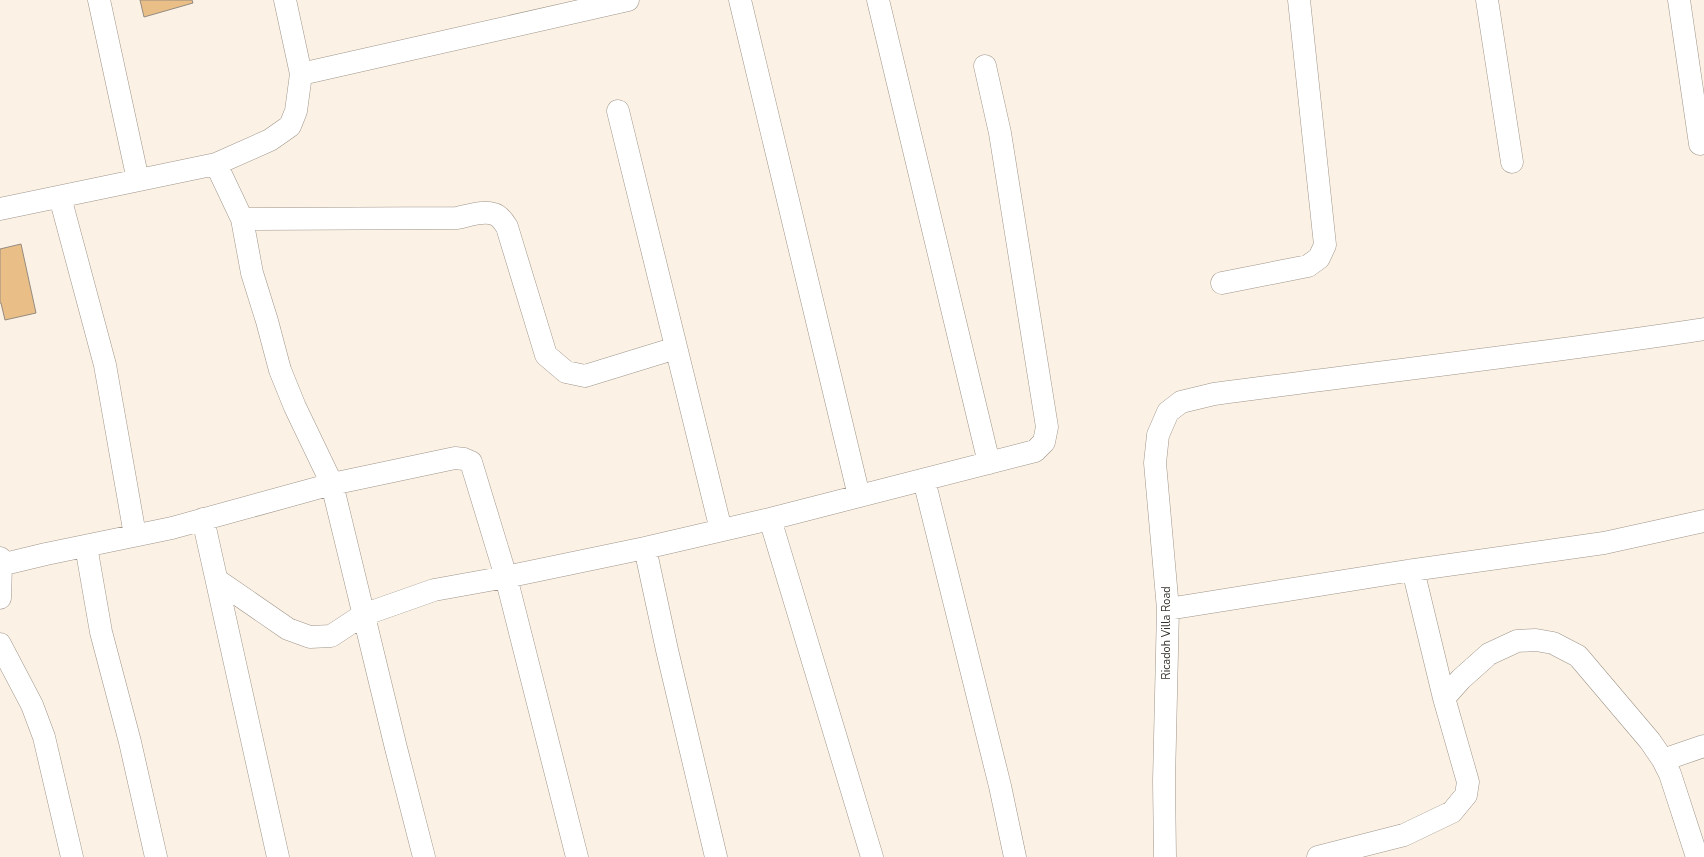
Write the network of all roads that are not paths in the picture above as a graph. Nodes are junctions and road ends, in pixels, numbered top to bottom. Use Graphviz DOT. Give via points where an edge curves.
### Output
graph roads {
  1 [pos="99,0"];
  2 [pos="285,0"];
  3 [pos="628,0"];
  4 [pos="740,0"];
  5 [pos="878,0"];
  6 [pos="1299,0"];
  7 [pos="1486,0"];
  8 [pos="1679,0"];
  9 [pos="985,66"];
  10 [pos="301,74"];
  11 [pos="618,111"];
  12 [pos="1700,144"];
  13 [pos="1512,162"];
  14 [pos="216,164"];
  15 [pos="138,180"];
  16 [pos="60,197"];
  17 [pos="0,209"];
  18 [pos="242,219"];
  19 [pos="1222,283"];
  20 [pos="1704,329"];
  21 [pos="676,348"];
  22 [pos="989,464"];
  23 [pos="924,480"];
  24 [pos="332,484"];
  25 [pos="859,496"];
  26 [pos="203,519"];
  27 [pos="770,519"];
  28 [pos="1704,521"];
  29 [pos="721,530"];
  30 [pos="135,535"];
  31 [pos="86,546"];
  32 [pos="645,548"];
  33 [pos="0,563"];
  34 [pos="1413,570"];
  35 [pos="506,578"];
  36 [pos="217,580"];
  37 [pos="0,598"];
  38 [pos="1168,609"];
  39 [pos="364,615"];
  40 [pos="0,644"];
  41 [pos="1444,698"];
  42 [pos="1704,746"];
  43 [pos="1663,760"];
  44 [pos="72,857"];
  45 [pos="156,857"];
  46 [pos="278,857"];
  47 [pos="424,857"];
  48 [pos="577,857"];
  49 [pos="716,857"];
  50 [pos="872,857"];
  51 [pos="1015,857"];
  52 [pos="1165,857"];
  53 [pos="1318,857"];
  54 [pos="1697,857"];
  1 -- 15 [label="street"];
  2 -- 10 [label="street"];
  3 -- 10 [label="street"];
  4 -- 25 [label="street"];
  5 -- 22 [label="street"];
  6 -- 19 [label="street" via="1325,245 1319,258 1308,266"];
  7 -- 13 [label="street"];
  8 -- 12 [label="street"];
  9 -- 22 [label="street" via="1000,132 1047,427 1044,442 1035,452"];
  10 -- 14 [label="street" via="296,111 290,126 270,140"];
  11 -- 21 [label="street"];
  14 -- 15 [label="street"];
  14 -- 18 [label="street"];
  15 -- 16 [label="street"];
  16 -- 17 [label="street"];
  16 -- 30 [label="street" via="105,365"];
  18 -- 21 [label="street" via="456,218 494,214 507,227 546,355 555,364 566,372 585,376"];
  18 -- 24 [label="street" via="252,273 280,370 295,408"];
  20 -- 38 [label="street, Ricadoh Villa Road" via="1592,346 1214,394 1181,402 1168,412 1158,435 1156,463"];
  21 -- 29 [label="street"];
  22 -- 23 [label="street"];
  23 -- 25 [label="street"];
  23 -- 51 [label="street" via="1000,786"];
  24 -- 26 [label="street"];
  24 -- 35 [label="street" via="455,458 470,462"];
  24 -- 39 [label="street"];
  25 -- 27 [label="street"];
  26 -- 30 [label="street"];
  26 -- 36 [label="street"];
  27 -- 29 [label="street"];
  27 -- 50 [label="street"];
  28 -- 34 [label="street" via="1604,543"];
  29 -- 32 [label="street"];
  30 -- 31 [label="street"];
  31 -- 33 [label="street"];
  31 -- 45 [label="street" via="101,632 130,742"];
  32 -- 35 [label="street"];
  32 -- 49 [label="street"];
  33 -- 37 [label="street"];
  34 -- 38 [label="street"];
  34 -- 41 [label="street"];
  35 -- 39 [label="street" via="434,590"];
  35 -- 48 [label="street"];
  36 -- 39 [label="street" via="288,629 310,637 331,636"];
  36 -- 46 [label="street"];
  38 -- 52 [label="street, Ricadoh Villa Road"];
  39 -- 47 [label="street"];
  40 -- 44 [label="street" via="32,705 44,737"];
  41 -- 43 [label="street" via="1489,654 1517,641 1536,640 1553,643 1578,656"];
  41 -- 53 [label="street" via="1468,782 1466,795 1452,812 1404,835"];
  42 -- 43 [label="street"];
  43 -- 54 [label="street"];
}
